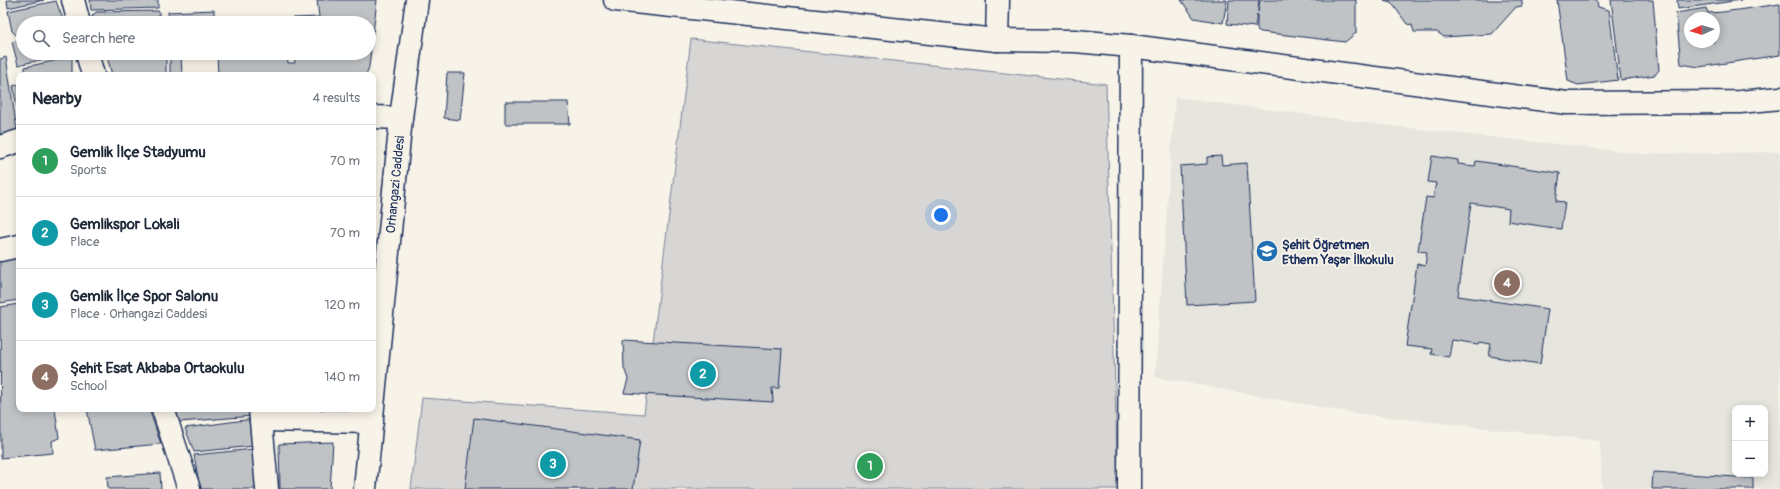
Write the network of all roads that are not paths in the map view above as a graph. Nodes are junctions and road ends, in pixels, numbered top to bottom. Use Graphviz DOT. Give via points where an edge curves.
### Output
graph roads {
  1 [pos="73,0"];
  2 [pos="417,0"];
  3 [pos="615,0"];
  4 [pos="998,0"];
  5 [pos="667,3"];
  6 [pos="77,16"];
  7 [pos="997,40"];
  8 [pos="1131,46"];
  9 [pos="89,60"];
  10 [pos="92,72"];
  11 [pos="1780,98"];
  12 [pos="376,118"];
  13 [pos="401,118"];
  14 [pos="16,142"];
  15 [pos="0,147"];
  16 [pos="382,233"];
  17 [pos="16,247"];
  18 [pos="0,250"];
  19 [pos="376,346"];
  20 [pos="165,412"];
  21 [pos="373,412"];
  22 [pos="261,415"];
  23 [pos="372,422"];
  24 [pos="189,489"];
  25 [pos="267,489"];
  26 [pos="366,489"];
  27 [pos="1129,489"];
  1 -- 6 [label="street"];
  2 -- 13 [label="street, Orhangazi Caddesi"];
  3 -- 5 [label="street"];
  4 -- 7 [label="street"];
  5 -- 7 [label="street"];
  7 -- 8 [label="street"];
  8 -- 11 [label="street" via="1567,103 1740,102"];
  8 -- 27 [label="street"];
  9 -- 10 [label="street"];
  12 -- 13 [label="street"];
  13 -- 16 [label="street, Orhangazi Caddesi"];
  14 -- 15 [label="street"];
  16 -- 19 [label="street, Orhangazi Caddesi"];
  17 -- 18 [label="street"];
  20 -- 24 [label="street"];
  21 -- 23 [label="street, Orhangazi Caddesi"];
  22 -- 23 [label="street"];
  22 -- 25 [label="street"];
  23 -- 26 [label="street, Orhangazi Caddesi"];
}
